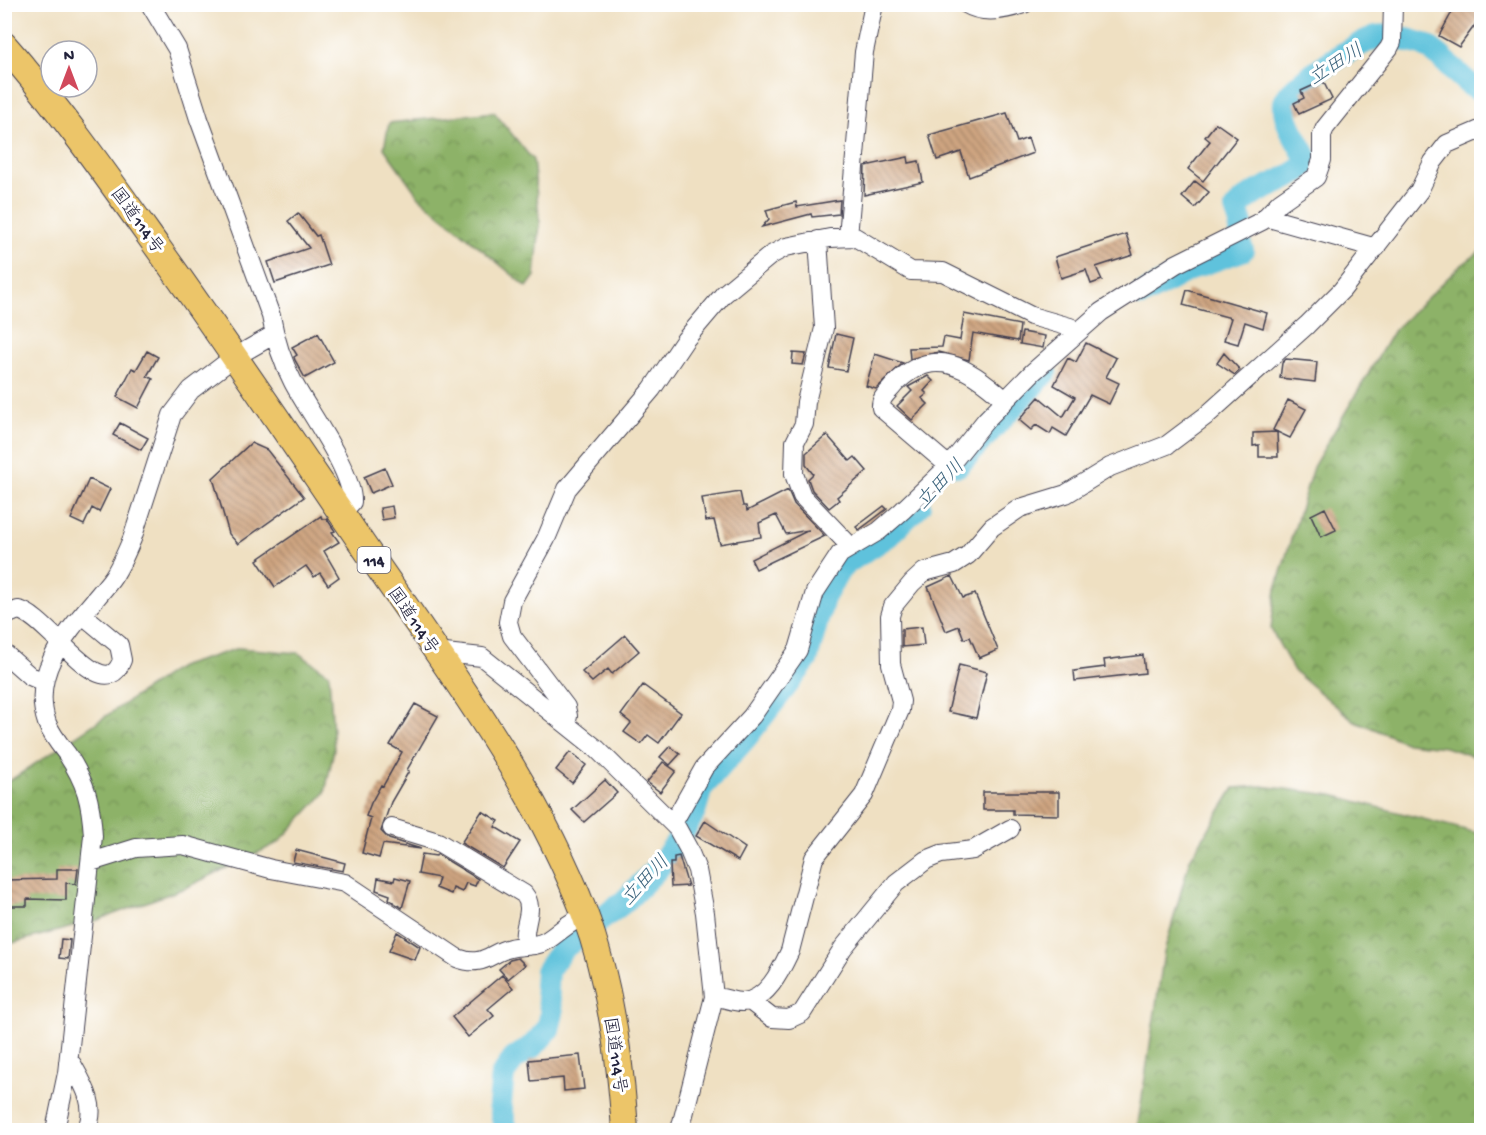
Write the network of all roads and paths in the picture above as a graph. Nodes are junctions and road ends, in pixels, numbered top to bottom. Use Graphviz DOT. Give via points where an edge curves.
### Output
graph roads {
  1 [pos="150,4"];
  2 [pos="874,4"];
  3 [pos="966,4"];
  4 [pos="1024,4"];
  5 [pos="1393,4"];
  6 [pos="4,45"];
  7 [pos="1482,129"];
  8 [pos="1265,217"];
  9 [pos="848,237"];
  10 [pos="818,240"];
  11 [pos="1376,248"];
  12 [pos="1075,333"];
  13 [pos="275,334"];
  14 [pos="247,350"];
  15 [pos="225,364"];
  16 [pos="1005,400"];
  17 [pos="949,466"];
  18 [pos="342,513"];
  19 [pos="851,547"];
  20 [pos="82,615"];
  21 [pos="4,616"];
  22 [pos="62,642"];
  23 [pos="436,652"];
  24 [pos="4,653"];
  25 [pos="44,682"];
  26 [pos="566,724"];
  27 [pos="673,823"];
  28 [pos="392,828"];
  29 [pos="1010,829"];
  30 [pos="91,862"];
  31 [pos="585,916"];
  32 [pos="526,945"];
  33 [pos="714,997"];
  34 [pos="750,1001"];
  35 [pos="68,1063"];
  36 [pos="54,1131"];
  37 [pos="86,1131"];
  38 [pos="625,1131"];
  39 [pos="680,1131"];
  1 -- 13 [label="street" via="184,66"];
  2 -- 9 [label="street" via="864,52"];
  3 -- 4 [label="street" via="981,10"];
  5 -- 8 [label="street" via="1392,42 1325,128 1316,177"];
  6 -- 18 [label="highway, 国道114号 / 114" via="44,90 120,194"];
  7 -- 11 [label="street" via="1447,144 1419,191"];
  8 -- 11 [label="street"];
  8 -- 12 [label="street" via="1176,264"];
  9 -- 10 [label="street"];
  9 -- 12 [label="street" via="862,240 911,272 943,272 1031,316 1070,327"];
  10 -- 19 [label="street" via="824,328 804,424 795,442 794,474 802,496"];
  10 -- 26 [label="street" via="786,247 771,255 724,294 560,502 546,539 512,601 508,622 512,636 566,707"];
  11 -- 34 [label="street" via="1307,325 1207,415 1167,445 1110,467 1066,494 1020,508 992,527 968,555 954,564 924,572 907,589 890,616 891,664 900,710 864,795 814,858 784,964 765,992"];
  12 -- 16 [label="street"];
  13 -- 14 [label="street"];
  13 -- 18 [label="street" via="292,380 334,452 349,488 352,502"];
  15 -- 20 [label="street" via="191,390 172,415 132,540 112,578"];
  16 -- 17 [label="street"];
  16 -- 17 [label="street" via="981,378 938,362 917,365 881,399 881,408"];
  17 -- 19 [label="street" via="879,531"];
  18 -- 23 [label="highway, 国道114号 / 114"];
  19 -- 27 [label="street" via="840,554 821,578 798,650 752,716 704,768"];
  20 -- 22 [label="street"];
  20 -- 22 [label="street" via="119,645 122,660 117,670 107,675 91,672"];
  21 -- 22 [label="street" via="12,611 25,611"];
  22 -- 25 [label="street"];
  23 -- 26 [label="street" via="482,657"];
  23 -- 31 [label="highway, 国道114号 / 114" via="542,820"];
  24 -- 25 [label="street" via="30,676"];
  25 -- 30 [label="street" via="47,723 84,782 88,796 93,836"];
  26 -- 27 [label="street" via="597,748"];
  27 -- 33 [label="street" via="697,870"];
  28 -- 32 [label="street" via="438,842 524,894 530,907 523,932"];
  29 -- 34 [label="street" via="973,850 926,860 896,883 843,948 801,1013 789,1019 772,1018"];
  30 -- 32 [label="street" via="136,848 191,846 345,883 463,960 486,960 505,949"];
  30 -- 35 [label="street"];
  31 -- 32 [label="street" via="568,922 544,942"];
  31 -- 38 [label="highway, 国道114号 / 114" via="614,1026"];
  33 -- 34 [label="street"];
  33 -- 39 [label="street"];
  35 -- 36 [label="street"];
  35 -- 37 [label="street" via="88,1093 91,1115"];
}
